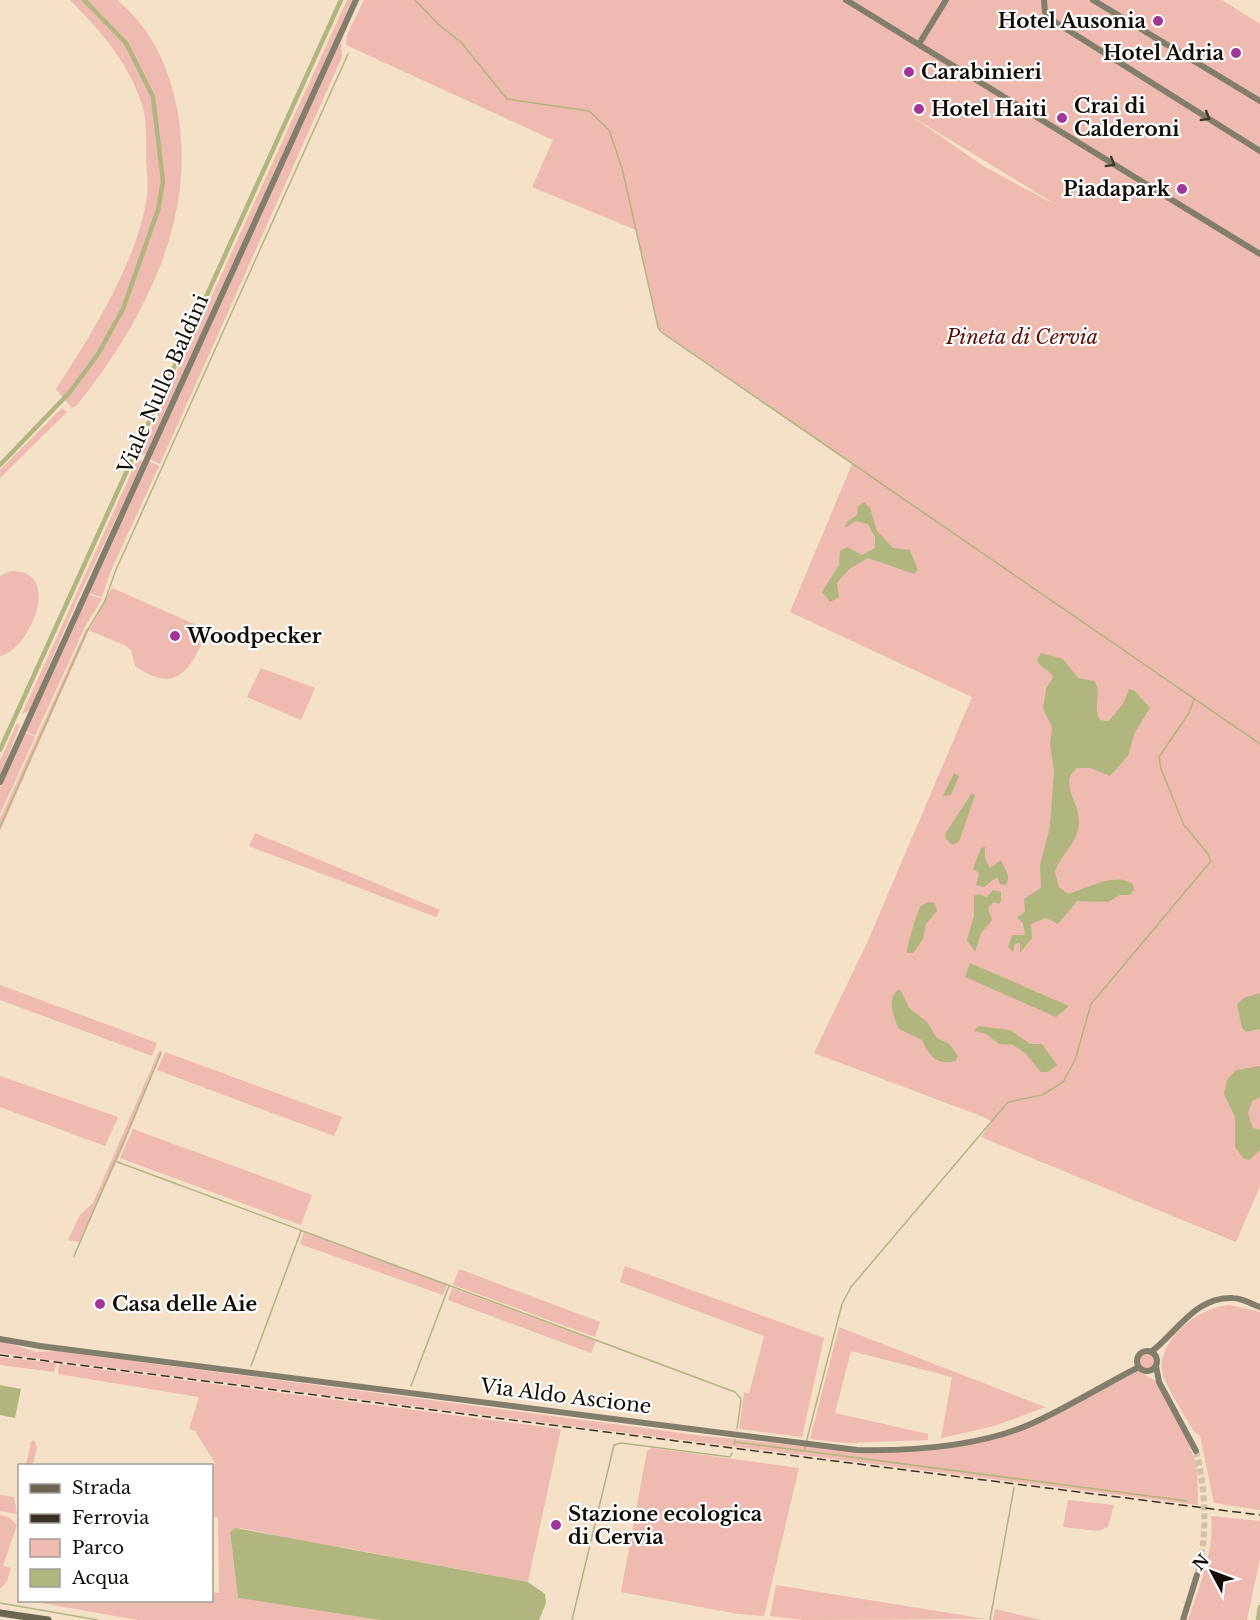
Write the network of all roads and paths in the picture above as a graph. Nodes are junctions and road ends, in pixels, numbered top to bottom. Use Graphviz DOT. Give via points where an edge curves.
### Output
graph roads {
  1 [pos="356,0"];
  2 [pos="846,0"];
  3 [pos="946,0"];
  4 [pos="1044,0"];
  5 [pos="1094,0"];
  6 [pos="919,44"];
  7 [pos="1260,101"];
  8 [pos="1260,151"];
  9 [pos="1260,254"];
  10 [pos="0,782"];
  11 [pos="1260,1307"];
  12 [pos="1172,1332"];
  13 [pos="0,1339"];
  14 [pos="1151,1352"];
  15 [pos="1137,1360"];
  16 [pos="1157,1362"];
  17 [pos="1139,1367"];
  18 [pos="1148,1371"];
  19 [pos="1117,1378"];
  20 [pos="1159,1382"];
  21 [pos="1196,1451"];
  22 [pos="1197,1575"];
  23 [pos="1,1613"];
  24 [pos="48,1620"];
  25 [pos="1184,1620"];
  1 -- 10 [label="street, Viale Nullo Baldini"];
  2 -- 6 [label="street"];
  3 -- 6 [label="street"];
  4 -- 8 [label="street, one-way" via="1044,12 1052,20"];
  5 -- 7 [label="street"];
  6 -- 9 [label="street, one-way"];
  11 -- 12 [label="street" via="1233,1298 1211,1301"];
  12 -- 14 [label="street"];
  12 -- 16 [label="street"];
  13 -- 19 [label="street, Via Aldo Ascione" via="857,1450 926,1448 993,1436 1032,1424"];
  14 -- 15 [label="street" via="1142,1352"];
  14 -- 16 [label="street"];
  15 -- 17 [label="street"];
  15 -- 19 [label="street, Via Aldo Ascione"];
  16 -- 18 [label="street"];
  16 -- 20 [label="street"];
  17 -- 18 [label="street"];
  17 -- 19 [label="street, Via Aldo Ascione"];
  18 -- 20 [label="street"];
  20 -- 21 [label="street"];
  22 -- 25 [label="street"];
  23 -- 24 [label="main road"];
}
